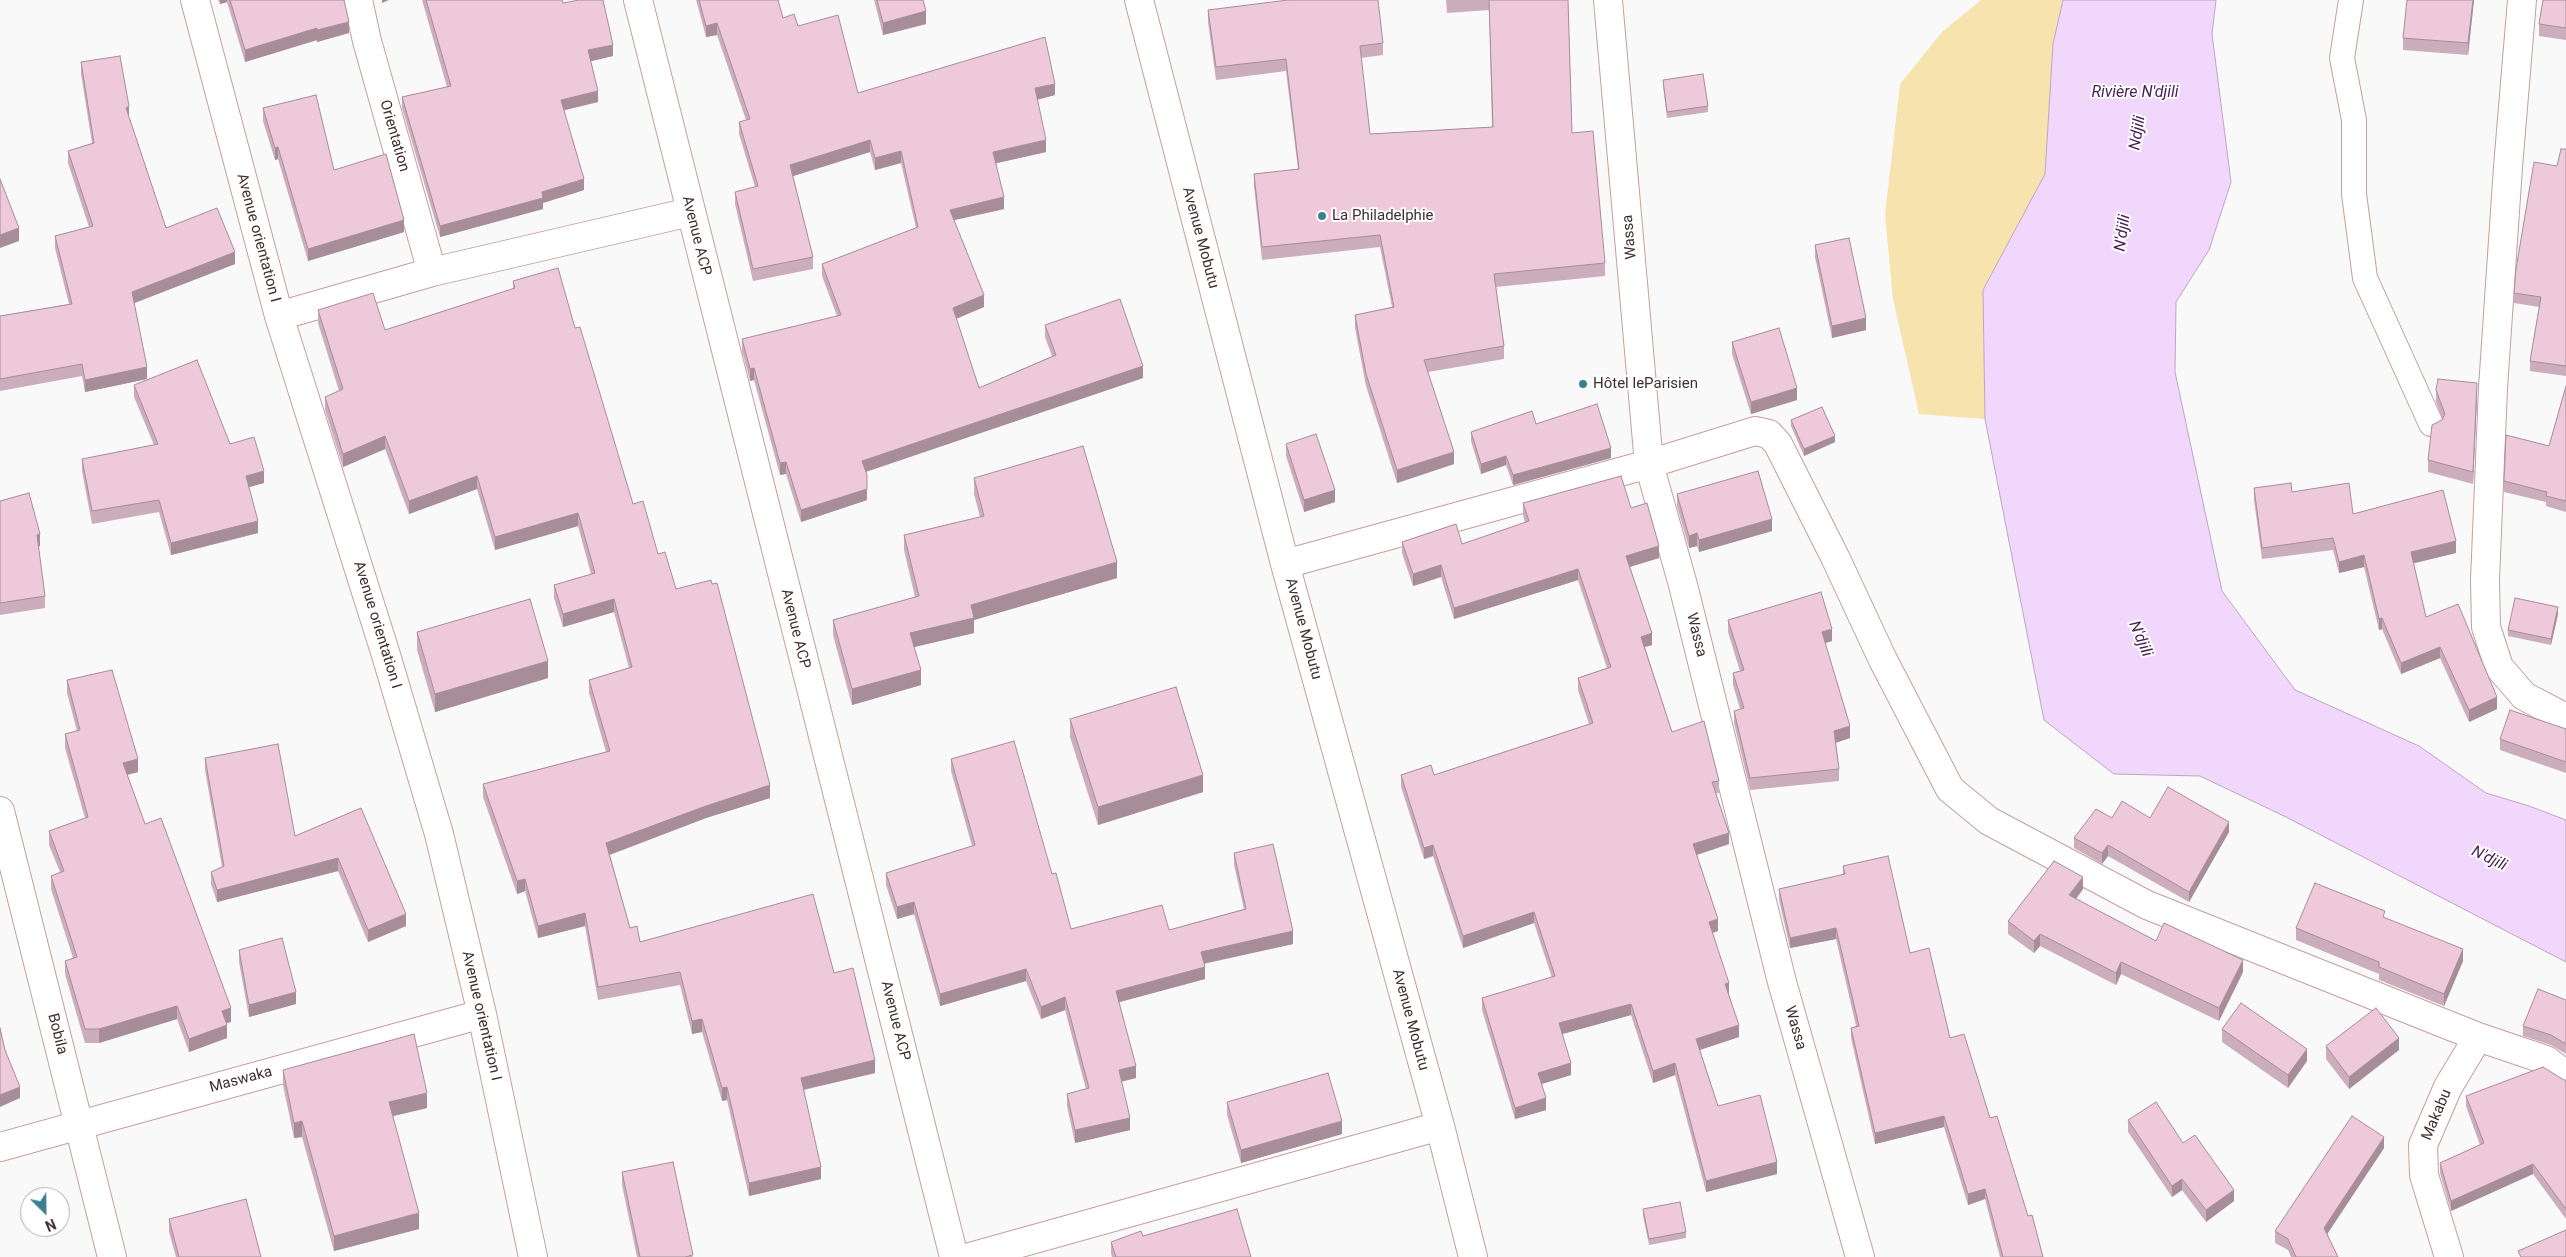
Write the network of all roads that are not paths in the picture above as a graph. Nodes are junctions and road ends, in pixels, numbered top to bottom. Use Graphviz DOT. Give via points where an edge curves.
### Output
graph roads {
  1 [pos="195,0"];
  2 [pos="358,0"];
  3 [pos="638,0"];
  4 [pos="1139,0"];
  5 [pos="1608,0"];
  6 [pos="2351,0"];
  7 [pos="2522,0"];
  8 [pos="690,212"];
  9 [pos="432,272"];
  10 [pos="279,316"];
  11 [pos="2431,424"];
  12 [pos="1649,464"];
  13 [pos="1285,564"];
  14 [pos="2566,718"];
  15 [pos="0,811"];
  16 [pos="482,1014"];
  17 [pos="2478,1037"];
  18 [pos="2566,1075"];
  19 [pos="80,1124"];
  20 [pos="1440,1126"];
  21 [pos="0,1147"];
  22 [pos="112,1257"];
  23 [pos="533,1257"];
  24 [pos="954,1257"];
  25 [pos="970,1257"];
  26 [pos="1473,1257"];
  27 [pos="1860,1257"];
  28 [pos="2449,1257"];
  1 -- 10 [label="street, Avenue orientation I"];
  2 -- 9 [label="street, Orientation"];
  3 -- 8 [label="street, Avenue ACP"];
  4 -- 13 [label="street, Avenue Mobutu"];
  5 -- 12 [label="street, Wassa"];
  6 -- 11 [label="lane" via="2342,58 2354,120 2354,194 2364,278"];
  7 -- 14 [label="street" via="2493,388 2486,627 2498,667 2524,696"];
  8 -- 9 [label="street"];
  8 -- 24 [label="street, Avenue ACP"];
  9 -- 10 [label="street"];
  10 -- 16 [label="street, Avenue orientation I" via="436,824"];
  12 -- 13 [label="street"];
  12 -- 17 [label="street" via="1755,431 1768,434 1778,444 1950,789 1989,821 2147,905"];
  12 -- 27 [label="street, Wassa" via="1683,585 1782,982"];
  13 -- 20 [label="street, Avenue Mobutu"];
  15 -- 19 [label="street, Bobila"];
  16 -- 19 [label="street, Maswaka"];
  16 -- 23 [label="street, Avenue orientation I"];
  17 -- 18 [label="street" via="2546,1060"];
  17 -- 28 [label="street, Makabu" via="2448,1087 2423,1145 2424,1175"];
  19 -- 21 [label="street, Maswaka"];
  19 -- 22 [label="street, Bobila"];
  20 -- 25 [label="street"];
  20 -- 26 [label="street, Avenue Mobutu"];
}
